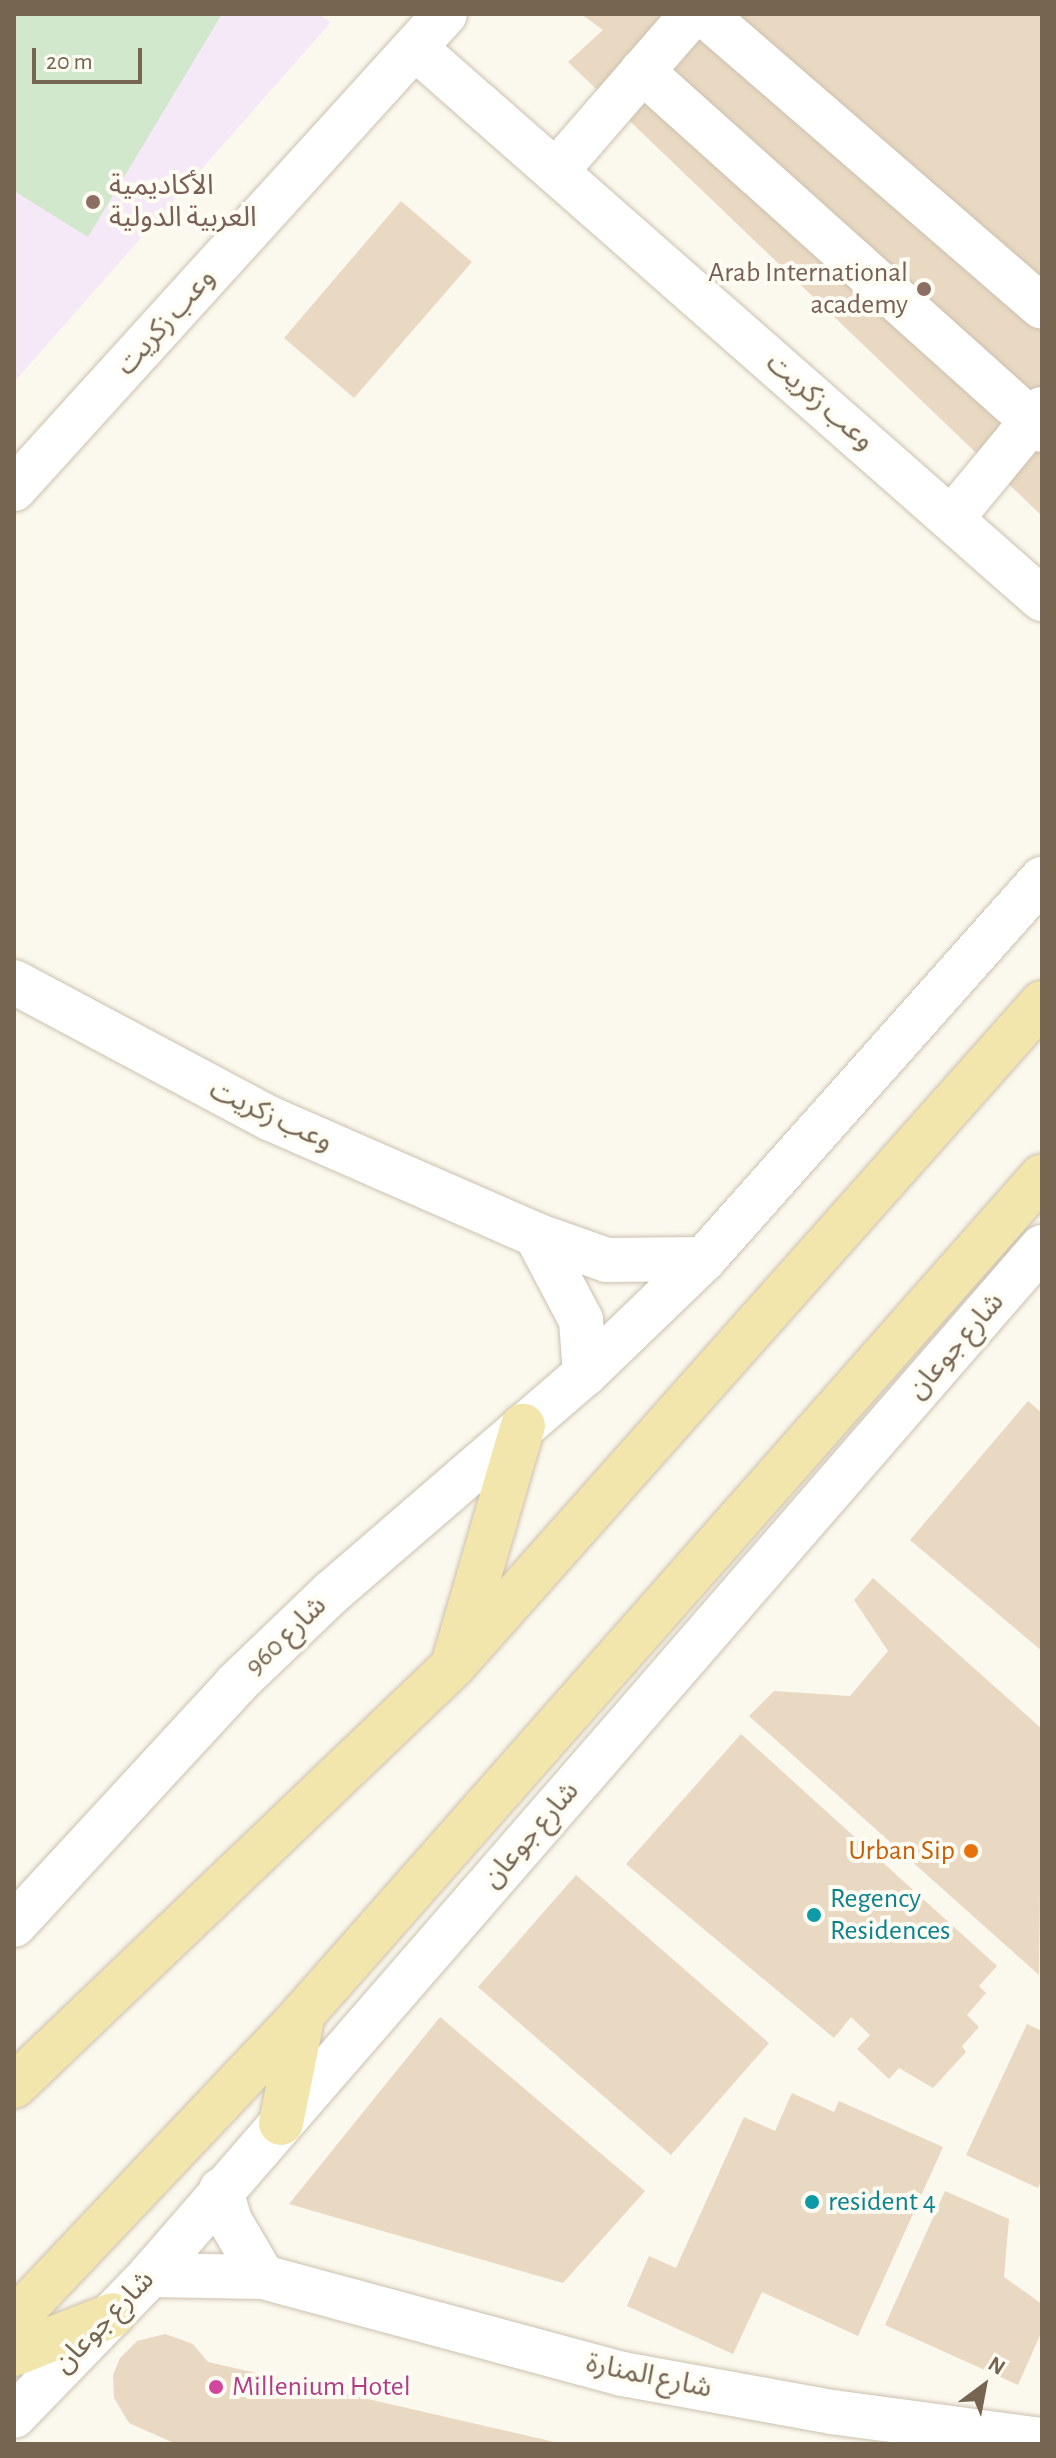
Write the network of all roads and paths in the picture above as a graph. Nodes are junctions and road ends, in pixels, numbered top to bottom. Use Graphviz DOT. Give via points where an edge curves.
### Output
graph roads {
  1 [pos="445,14"];
  2 [pos="692,14"];
  3 [pos="704,14"];
  4 [pos="415,48"];
  5 [pos="642,71"];
  6 [pos="557,170"];
  7 [pos="1042,307"];
  8 [pos="1039,420"];
  9 [pos="14,489"];
  10 [pos="952,518"];
  11 [pos="1042,599"];
  12 [pos="1042,879"];
  13 [pos="14,982"];
  14 [pos="1042,1003"];
  15 [pos="1042,1176"];
  16 [pos="536,1235"];
  17 [pos="1042,1247"];
  18 [pos="704,1259"];
  19 [pos="585,1374"];
  20 [pos="523,1426"];
  21 [pos="453,1666"];
  22 [pos="14,1925"];
  23 [pos="303,2014"];
  24 [pos="80,2020"];
  25 [pos="14,2047"];
  26 [pos="14,2086"];
  27 [pos="281,2123"];
  28 [pos="221,2190"];
  29 [pos="150,2275"];
  30 [pos="263,2277"];
  31 [pos="113,2315"];
  32 [pos="14,2320"];
  33 [pos="14,2354"];
  34 [pos="14,2416"];
  35 [pos="827,2428"];
  36 [pos="1042,2440"];
  1 -- 4 [label="street, وعب زكريت"];
  2 -- 5 [label="street"];
  3 -- 7 [label="street"];
  4 -- 6 [label="street, وعب زكريت"];
  4 -- 9 [label="street, وعب زكريت"];
  5 -- 6 [label="street"];
  5 -- 8 [label="street"];
  6 -- 10 [label="street, وعب زكريت"];
  8 -- 10 [label="street"];
  10 -- 11 [label="street, وعب زكريت"];
  12 -- 18 [label="street"];
  13 -- 16 [label="street, وعب زكريت" via="271,1119"];
  14 -- 21 [label="main road"];
  15 -- 23 [label="main road, شارع جوعان"];
  16 -- 18 [label="street, وعب زكريت" via="607,1260"];
  16 -- 19 [label="street" via="581,1320"];
  17 -- 27 [label="street, شارع جوعان"];
  18 -- 19 [label="street"];
  19 -- 20 [label="street, شارع 960"];
  20 -- 21 [label="main road"];
  20 -- 22 [label="street, شارع 960" via="332,1592 236,1684"];
  21 -- 24 [label="main road"];
  23 -- 27 [label="main road"];
  23 -- 32 [label="main road, شارع جوعان"];
  24 -- 25 [label="main road"];
  24 -- 26 [label="main road"];
  27 -- 28 [label="street, شارع جوعان"];
  28 -- 29 [label="street, شارع جوعان"];
  28 -- 30 [label="street" via="230,2221"];
  29 -- 30 [label="street, شارع المنارة"];
  29 -- 31 [label="street, شارع جوعان"];
  30 -- 35 [label="street, شارع المنارة"];
  31 -- 33 [label="main road"];
  31 -- 34 [label="street, شارع جوعان"];
  35 -- 36 [label="street, شارع المنارة"];
}
